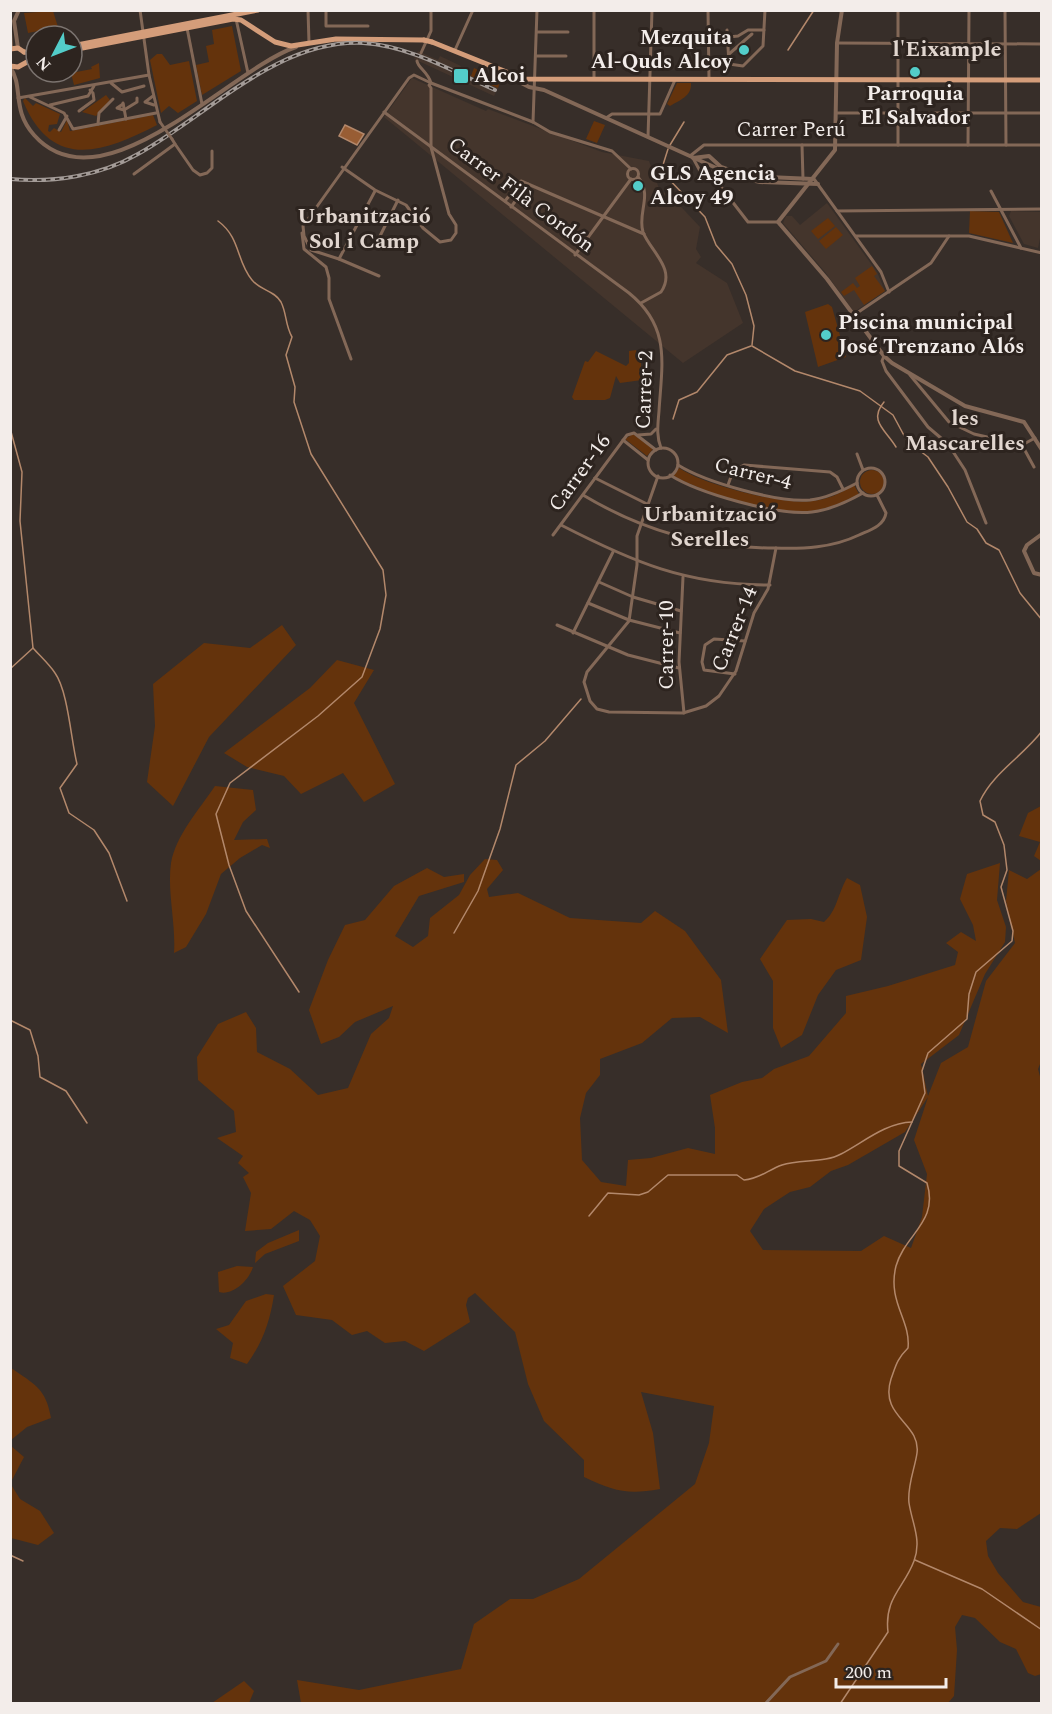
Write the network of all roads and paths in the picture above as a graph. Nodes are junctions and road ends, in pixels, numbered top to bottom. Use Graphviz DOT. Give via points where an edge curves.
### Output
graph roads {
  1 [pos="140,10"];
  2 [pos="308,10"];
  3 [pos="326,10"];
  4 [pos="431,10"];
  5 [pos="472,10"];
  6 [pos="537,10"];
  7 [pos="594,10"];
  8 [pos="652,10"];
  9 [pos="708,10"];
  10 [pos="765,10"];
  11 [pos="842,10"];
  12 [pos="898,10"];
  13 [pos="969,10"];
  14 [pos="1005,10"];
  15 [pos="20,11"];
  16 [pos="257,11"];
  17 [pos="235,15"];
  18 [pos="13,18"];
  19 [pos="250,26"];
  20 [pos="368,26"];
  21 [pos="187,28"];
  22 [pos="727,30"];
  23 [pos="764,30"];
  24 [pos="10,31"];
  25 [pos="537,32"];
  26 [pos="568,32"];
  27 [pos="752,34"];
  28 [pos="142,35"];
  29 [pos="729,37"];
  30 [pos="306,44"];
  31 [pos="837,44"];
  32 [pos="898,44"];
  33 [pos="970,44"];
  34 [pos="1005,44"];
  35 [pos="1041,44"];
  36 [pos="84,46"];
  37 [pos="18,48"];
  38 [pos="10,49"];
  39 [pos="455,51"];
  40 [pos="24,52"];
  41 [pos="421,53"];
  42 [pos="729,54"];
  43 [pos="537,56"];
  44 [pos="566,56"];
  45 [pos="417,61"];
  46 [pos="24,62"];
  47 [pos="10,66"];
  48 [pos="488,66"];
  49 [pos="248,73"];
  50 [pos="149,75"];
  51 [pos="594,79"];
  52 [pos="969,79"];
  53 [pos="537,80"];
  54 [pos="651,80"];
  55 [pos="675,80"];
  56 [pos="709,80"];
  57 [pos="837,80"];
  58 [pos="898,80"];
  59 [pos="1006,80"];
  60 [pos="1041,80"];
  61 [pos="111,82"];
  62 [pos="432,84"];
  63 [pos="144,86"];
  64 [pos="88,89"];
  65 [pos="536,89"];
  66 [pos="43,96"];
  67 [pos="153,96"];
  68 [pos="30,97"];
  69 [pos="17,98"];
  70 [pos="113,99"];
  71 [pos="137,101"];
  72 [pos="202,104"];
  73 [pos="46,105"];
  74 [pos="155,105"];
  75 [pos="124,110"];
  76 [pos="79,111"];
  77 [pos="384,112"];
  78 [pos="837,112"];
  79 [pos="898,112"];
  80 [pos="968,112"];
  81 [pos="1006,112"];
  82 [pos="1041,112"];
  83 [pos="156,113"];
  84 [pos="651,114"];
  85 [pos="67,116"];
  86 [pos="606,118"];
  87 [pos="126,119"];
  88 [pos="534,122"];
  89 [pos="98,124"];
  90 [pos="59,130"];
  91 [pos="651,138"];
  92 [pos="175,144"];
  93 [pos="802,145"];
  94 [pos="836,145"];
  95 [pos="898,145"];
  96 [pos="968,145"];
  97 [pos="1006,145"];
  98 [pos="1041,145"];
  99 [pos="431,147"];
  100 [pos="212,151"];
  101 [pos="704,156"];
  102 [pos="691,157"];
  103 [pos="714,160"];
  104 [pos="699,164"];
  105 [pos="342,167"];
  106 [pos="716,169"];
  107 [pos="631,170"];
  108 [pos="708,173"];
  109 [pos="134,174"];
  110 [pos="638,177"];
  111 [pos="803,178"];
  112 [pos="631,179"];
  113 [pos="812,180"];
  114 [pos="528,184"];
  115 [pos="818,184"];
  116 [pos="375,190"];
  117 [pos="992,191"];
  118 [pos="398,200"];
  119 [pos="505,202"];
  120 [pos="511,207"];
  121 [pos="1001,209"];
  122 [pos="1041,209"];
  123 [pos="837,211"];
  124 [pos="602,217"];
  125 [pos="778,222"];
  126 [pos="303,226"];
  127 [pos="644,234"];
  128 [pos="380,236"];
  129 [pos="949,236"];
  130 [pos="855,237"];
  131 [pos="1021,248"];
  132 [pos="1041,253"];
  133 [pos="575,255"];
  134 [pos="339,259"];
  135 [pos="379,276"];
  136 [pos="889,292"];
  137 [pos="641,303"];
  138 [pos="854,315"];
  139 [pos="884,356"];
  140 [pos="351,359"];
  141 [pos="908,373"];
  142 [pos="657,427"];
  143 [pos="635,434"];
  144 [pos="1035,438"];
  145 [pos="623,440"];
  146 [pos="1022,445"];
  147 [pos="658,449"];
  148 [pos="1041,450"];
  149 [pos="857,454"];
  150 [pos="648,460"];
  151 [pos="678,465"];
  152 [pos="1034,468"];
  153 [pos="863,471"];
  154 [pos="670,475"];
  155 [pos="658,476"];
  156 [pos="595,478"];
  157 [pos="857,483"];
  158 [pos="729,485"];
  159 [pos="843,490"];
  160 [pos="863,494"];
  161 [pos="583,495"];
  162 [pos="877,495"];
  163 [pos="647,504"];
  164 [pos="986,523"];
  165 [pos="640,524"];
  166 [pos="561,525"];
  167 [pos="1041,534"];
  168 [pos="554,535"];
  169 [pos="776,548"];
  170 [pos="613,552"];
  171 [pos="637,561"];
  172 [pos="1041,575"];
  173 [pos="683,577"];
  174 [pos="599,582"];
  175 [pos="770,585"];
  176 [pos="633,597"];
  177 [pos="588,603"];
  178 [pos="681,611"];
  179 [pos="629,620"];
  180 [pos="557,625"];
  181 [pos="573,633"];
  182 [pos="680,633"];
  183 [pos="745,641"];
  184 [pos="608,648"];
  185 [pos="679,668"];
  186 [pos="735,674"];
  187 [pos="684,712"];
  188 [pos="838,1644"];
  189 [pos="765,1704"];
  1 -- 28 [label="street"];
  2 -- 30 [label="street"];
  3 -- 20 [label="street" via="326,26"];
  4 -- 41 [label="street" via="431,32"];
  5 -- 39 [label="street"];
  6 -- 25 [label="street"];
  7 -- 51 [label="street"];
  8 -- 54 [label="street"];
  9 -- 56 [label="street"];
  10 -- 23 [label="street"];
  11 -- 31 [label="street"];
  12 -- 32 [label="street"];
  13 -- 33 [label="street"];
  14 -- 34 [label="street"];
  15 -- 18 [label="street"];
  16 -- 17 [label="main road"];
  16 -- 19 [label="main road" via="250,16"];
  17 -- 19 [label="main road"];
  17 -- 21 [label="main road"];
  17 -- 28 [label="main road"];
  17 -- 49 [label="street"];
  18 -- 37 [label="street"];
  19 -- 30 [label="main road" via="278,43"];
  21 -- 28 [label="main road"];
  21 -- 72 [label="street"];
  22 -- 29 [label="street"];
  23 -- 29 [label="street" via="748,30"];
  23 -- 42 [label="street" via="763,46 745,65 731,66"];
  24 -- 38 [label="street"];
  25 -- 26 [label="street"];
  25 -- 43 [label="street"];
  27 -- 42 [label="street"];
  28 -- 36 [label="main road"];
  28 -- 50 [label="street"];
  29 -- 42 [label="street"];
  30 -- 39 [label="main road, bridge" via="376,38 424,40"];
  30 -- 49 [label="street" via="280,53"];
  31 -- 32 [label="street"];
  31 -- 57 [label="street"];
  32 -- 33 [label="street"];
  32 -- 58 [label="street"];
  33 -- 34 [label="street"];
  33 -- 52 [label="street"];
  34 -- 35 [label="street"];
  34 -- 59 [label="street"];
  37 -- 38 [label="main road"];
  37 -- 40 [label="main road"];
  39 -- 48 [label="main road"];
  43 -- 44 [label="street"];
  43 -- 53 [label="street"];
  45 -- 62 [label="street"];
  46 -- 47 [label="main road" via="18,67"];
  47 -- 69 [label="street" via="16,78"];
  48 -- 53 [label="main road" via="520,79"];
  48 -- 65 [label="street"];
  49 -- 72 [label="street"];
  50 -- 61 [label="street"];
  50 -- 67 [label="street"];
  51 -- 53 [label="main road"];
  51 -- 54 [label="main road"];
  52 -- 58 [label="main road"];
  52 -- 59 [label="main road"];
  52 -- 80 [label="street"];
  53 -- 65 [label="street"];
  54 -- 55 [label="main road"];
  54 -- 84 [label="street"];
  55 -- 56 [label="main road"];
  55 -- 84 [label="street" via="660,114"];
  56 -- 57 [label="main road"];
  57 -- 58 [label="main road"];
  57 -- 78 [label="street"];
  58 -- 79 [label="street"];
  59 -- 60 [label="main road"];
  59 -- 81 [label="street"];
  61 -- 63 [label="street" via="122,92"];
  61 -- 64 [label="street"];
  62 -- 77 [label="street" via="414,75"];
  62 -- 88 [label="street"];
  62 -- 99 [label="street"];
  64 -- 66 [label="street"];
  64 -- 73 [label="street" via="88,96"];
  64 -- 76 [label="street" via="94,100"];
  65 -- 86 [label="street"];
  65 -- 88 [label="street"];
  66 -- 68 [label="street"];
  66 -- 73 [label="street"];
  67 -- 74 [label="street"];
  67 -- 74 [label="street" via="145,102"];
  68 -- 69 [label="street"];
  68 -- 73 [label="street"];
  69 -- 72 [label="street" via="25,122 44,144 59,153 88,157 141,141"];
  70 -- 89 [label="street" via="99,113"];
  71 -- 75 [label="street"];
  73 -- 85 [label="street"];
  74 -- 83 [label="street"];
  75 -- 75 [label="street" via="123,103 117,108"];
  75 -- 87 [label="street"];
  77 -- 99 [label="street, Carrer Filà Cordón"];
  77 -- 105 [label="street"];
  78 -- 79 [label="street"];
  78 -- 94 [label="street"];
  79 -- 80 [label="street"];
  79 -- 95 [label="street"];
  80 -- 81 [label="street"];
  80 -- 96 [label="street"];
  81 -- 82 [label="street"];
  81 -- 97 [label="street"];
  83 -- 87 [label="street"];
  83 -- 92 [label="street, bridge"];
  84 -- 86 [label="street" via="612,114"];
  84 -- 91 [label="street"];
  85 -- 89 [label="street" via="71,128"];
  85 -- 90 [label="street"];
  86 -- 91 [label="street"];
  87 -- 89 [label="street"];
  88 -- 107 [label="street" via="550,132 612,152"];
  91 -- 102 [label="street"];
  92 -- 100 [label="street" via="200,174 212,168"];
  92 -- 109 [label="street"];
  93 -- 94 [label="street, Carrer Perú"];
  93 -- 102 [label="street, Carrer Perú" via="704,145"];
  93 -- 111 [label="street"];
  94 -- 95 [label="street, Carrer Perú"];
  94 -- 113 [label="street"];
  95 -- 96 [label="street, Carrer Perú"];
  96 -- 97 [label="street, Carrer Perú"];
  97 -- 98 [label="street, Carrer Perú"];
  99 -- 118 [label="street" via="456,233 451,240 440,242"];
  99 -- 119 [label="street, Carrer Filà Cordón"];
  101 -- 102 [label="street"];
  101 -- 103 [label="street"];
  101 -- 104 [label="street"];
  102 -- 104 [label="street"];
  103 -- 106 [label="street"];
  103 -- 111 [label="street" via="722,167 751,177"];
  104 -- 106 [label="street"];
  104 -- 108 [label="street" via="702,172"];
  105 -- 116 [label="street"];
  105 -- 126 [label="street"];
  106 -- 108 [label="street"];
  106 -- 113 [label="street" via="755,181"];
  107 -- 110 [label="street" via="637,170"];
  107 -- 112 [label="street"];
  108 -- 125 [label="street" via="748,222"];
  110 -- 112 [label="street"];
  110 -- 127 [label="street" via="646,194"];
  111 -- 113 [label="street"];
  112 -- 124 [label="street"];
  113 -- 115 [label="street"];
  113 -- 125 [label="street"];
  114 -- 119 [label="street" via="522,182"];
  114 -- 120 [label="street"];
  114 -- 124 [label="street"];
  115 -- 123 [label="street"];
  116 -- 118 [label="street"];
  116 -- 134 [label="street"];
  117 -- 121 [label="street"];
  118 -- 128 [label="street"];
  119 -- 120 [label="street, Carrer Filà Cordón"];
  120 -- 133 [label="street, Carrer Filà Cordón"];
  121 -- 122 [label="street"];
  121 -- 123 [label="street"];
  121 -- 131 [label="street"];
  123 -- 130 [label="street"];
  124 -- 127 [label="street"];
  124 -- 133 [label="street"];
  125 -- 138 [label="street"];
  126 -- 134 [label="street" via="311,250"];
  126 -- 140 [label="street" via="304,249 326,267 329,299"];
  127 -- 137 [label="street" via="662,261 666,281 660,294"];
  129 -- 130 [label="street"];
  129 -- 131 [label="street" via="969,236"];
  129 -- 136 [label="street" via="931,263"];
  130 -- 136 [label="street" via="881,272"];
  131 -- 132 [label="street"];
  133 -- 137 [label="street, Carrer Filà Cordón"];
  134 -- 135 [label="street"];
  136 -- 138 [label="street"];
  137 -- 142 [label="street, Carrer-2" via="652,317 662,343"];
  138 -- 139 [label="street"];
  139 -- 141 [label="street"];
  139 -- 164 [label="street" via="886,370 928,427 948,443 964,469"];
  141 -- 144 [label="street" via="969,408 1024,422"];
  141 -- 146 [label="street" via="949,422 974,434"];
  142 -- 143 [label="street, Carrer-16" via="651,434"];
  142 -- 147 [label="street, Carrer-2"];
  143 -- 145 [label="street, Carrer-16"];
  143 -- 147 [label="street"];
  144 -- 146 [label="street"];
  144 -- 148 [label="street"];
  145 -- 150 [label="street"];
  145 -- 156 [label="street, Carrer-16"];
  146 -- 152 [label="street"];
  147 -- 150 [label="street"];
  147 -- 151 [label="street" via="673,452"];
  149 -- 153 [label="street"];
  150 -- 155 [label="street" via="650,470"];
  151 -- 154 [label="street"];
  151 -- 158 [label="street, Carrer-4"];
  153 -- 157 [label="street"];
  153 -- 162 [label="street" via="875,468 883,473 885,485"];
  154 -- 155 [label="street"];
  154 -- 160 [label="street, Carrer-4" via="708,492 788,512 831,508"];
  155 -- 163 [label="street, Carrer-14"];
  156 -- 161 [label="street, Carrer-16"];
  156 -- 163 [label="street"];
  157 -- 159 [label="street, Carrer-4"];
  157 -- 160 [label="street"];
  158 -- 159 [label="street, Carrer-4" via="796,500 820,498"];
  158 -- 159 [label="street" via="733,471 744,465 830,472"];
  160 -- 162 [label="street"];
  161 -- 165 [label="street"];
  161 -- 166 [label="street, Carrer-16"];
  162 -- 169 [label="street" via="886,513 876,527 826,546"];
  163 -- 165 [label="street, Carrer-14"];
  165 -- 169 [label="street" via="718,546"];
  165 -- 171 [label="street, Carrer-14"];
  166 -- 168 [label="street, Carrer-16"];
  166 -- 170 [label="street"];
  167 -- 172 [label="street" via="1024,551 1034,573"];
  169 -- 175 [label="street, Carrer-14"];
  170 -- 171 [label="street"];
  170 -- 174 [label="street"];
  171 -- 173 [label="street"];
  171 -- 176 [label="street, Carrer-14"];
  173 -- 175 [label="street"];
  173 -- 178 [label="street, Carrer-10"];
  174 -- 176 [label="street"];
  174 -- 177 [label="street"];
  175 -- 183 [label="street, Carrer-14" via="754,613"];
  176 -- 178 [label="street"];
  176 -- 179 [label="street, Carrer-14"];
  177 -- 179 [label="street"];
  177 -- 181 [label="street"];
  178 -- 182 [label="street, Carrer-10"];
  179 -- 182 [label="street"];
  179 -- 184 [label="street, Carrer-14"];
  180 -- 181 [label="street"];
  181 -- 184 [label="street"];
  182 -- 185 [label="street, Carrer-10"];
  183 -- 186 [label="street, Carrer-14"];
  183 -- 186 [label="street" via="714,639 705,645 703,669"];
  184 -- 185 [label="street"];
  184 -- 187 [label="street, Carrer-14" via="586,676 584,687 593,705 609,712"];
  185 -- 187 [label="street, Carrer-10"];
  186 -- 187 [label="street, Carrer-14" via="714,700"];
  188 -- 189 [label="street" via="826,1660 786,1680"];
}
